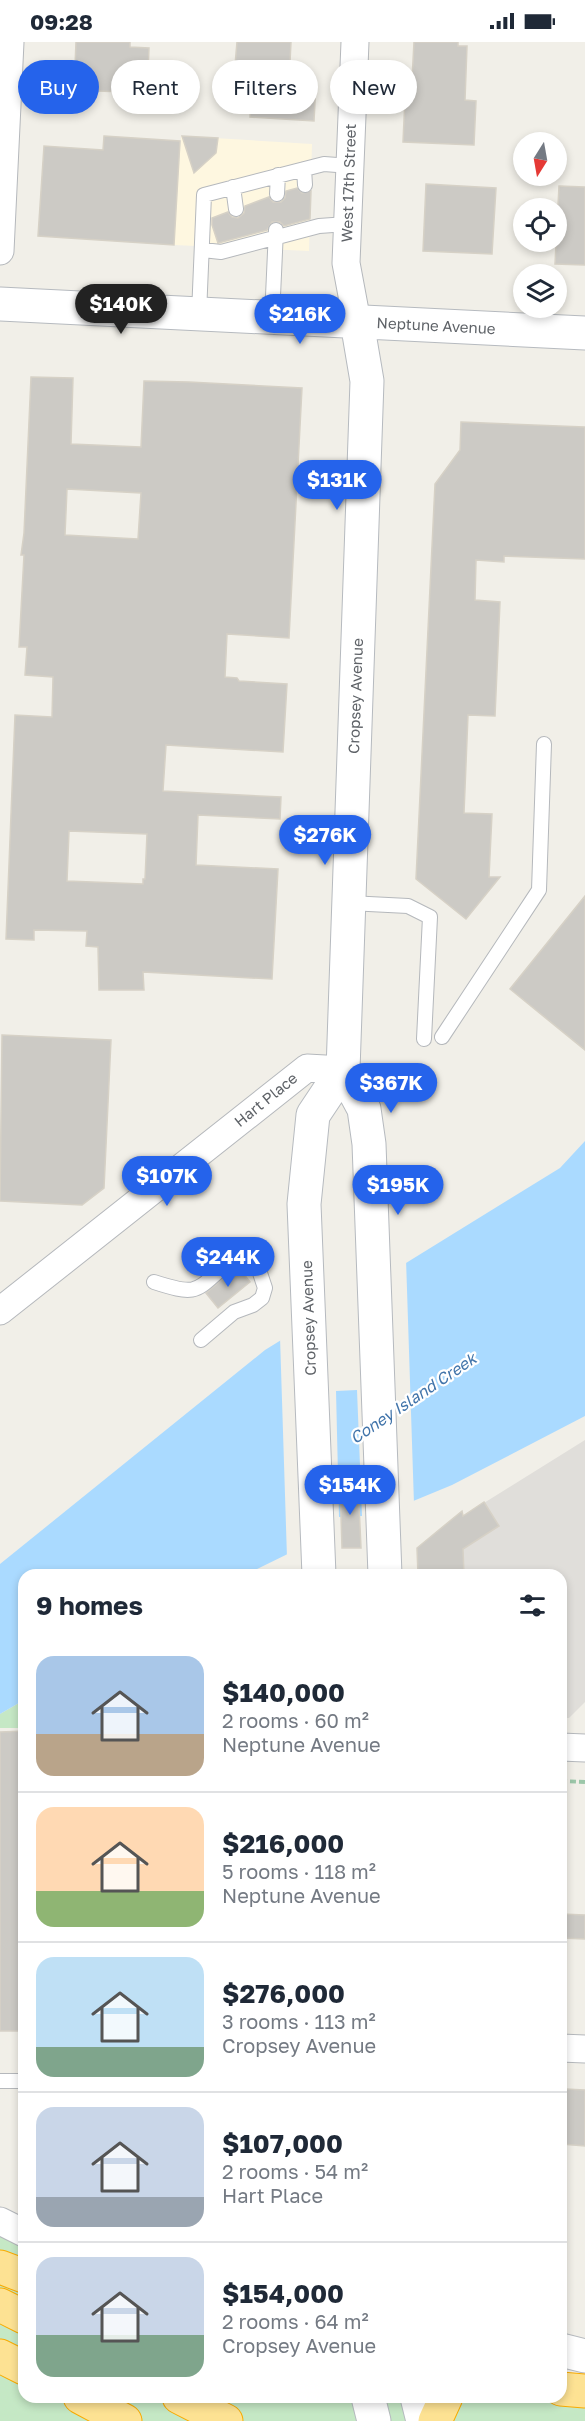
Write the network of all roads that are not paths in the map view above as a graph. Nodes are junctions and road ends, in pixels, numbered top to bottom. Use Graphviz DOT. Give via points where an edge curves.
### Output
graph roads {
  1 [pos="10,42"];
  2 [pos="355,42"];
  3 [pos="350,166"];
  4 [pos="304,169"];
  5 [pos="278,175"];
  6 [pos="305,185"];
  7 [pos="233,187"];
  8 [pos="277,194"];
  9 [pos="236,209"];
  10 [pos="347,224"];
  11 [pos="276,234"];
  12 [pos="203,250"];
  13 [pos="0,251"];
  14 [pos="0,304"];
  15 [pos="199,314"];
  16 [pos="272,318"];
  17 [pos="357,322"];
  18 [pos="585,333"];
  19 [pos="544,744"];
  20 [pos="349,903"];
  21 [pos="442,1037"];
  22 [pos="424,1039"];
  23 [pos="343,1070"];
  24 [pos="154,1282"];
  25 [pos="0,1311"];
  26 [pos="201,1340"];
  27 [pos="385,1567"];
  28 [pos="319,1569"];
  29 [pos="567,1747"];
  30 [pos="585,1748"];
  31 [pos="567,2048"];
  32 [pos="585,2049"];
  33 [pos="0,2081"];
  34 [pos="18,2081"];
  35 [pos="0,2221"];
  36 [pos="18,2230"];
  37 [pos="0,2266"];
  38 [pos="18,2274"];
  39 [pos="0,2305"];
  40 [pos="18,2314"];
  41 [pos="0,2356"];
  42 [pos="18,2365"];
  43 [pos="567,2390"];
  44 [pos="585,2391"];
  45 [pos="92,2403"];
  46 [pos="191,2403"];
  47 [pos="370,2403"];
  48 [pos="418,2403"];
  49 [pos="443,2403"];
  50 [pos="126,2421"];
  51 [pos="226,2421"];
  52 [pos="374,2421"];
  53 [pos="423,2421"];
  54 [pos="435,2421"];
  1 -- 13 [label="street"];
  2 -- 3 [label="street, West 17th Street"];
  3 -- 4 [label="lane" via="324,164"];
  3 -- 10 [label="street, West 17th Street"];
  4 -- 5 [label="lane"];
  4 -- 6 [label="lane"];
  5 -- 7 [label="lane"];
  5 -- 8 [label="lane"];
  7 -- 9 [label="lane"];
  7 -- 12 [label="lane" via="204,195"];
  10 -- 11 [label="lane" via="305,226"];
  10 -- 17 [label="street, West 17th Street" via="346,263"];
  11 -- 12 [label="lane" via="221,252"];
  11 -- 16 [label="lane"];
  12 -- 15 [label="lane"];
  14 -- 15 [label="main road, Neptune Avenue"];
  15 -- 16 [label="main road, Neptune Avenue"];
  16 -- 17 [label="main road, Neptune Avenue"];
  17 -- 18 [label="main road, Neptune Avenue"];
  17 -- 20 [label="main road, Cropsey Avenue" via="367,381"];
  19 -- 21 [label="lane" via="539,890"];
  20 -- 22 [label="lane" via="408,906 430,917"];
  20 -- 23 [label="main road, Cropsey Avenue"];
  23 -- 25 [label="street, Hart Place" via="307,1068"];
  23 -- 27 [label="main road" via="364,1109 371,1167"];
  23 -- 28 [label="main road, Cropsey Avenue" via="313,1115 304,1204"];
  24 -- 26 [label="lane" via="184,1292 196,1290 230,1261 251,1264 259,1270 265,1288 262,1298 234,1312"];
  29 -- 30 [label="street"];
  31 -- 32 [label="street"];
  33 -- 34 [label="lane"];
  35 -- 36 [label="street"];
  37 -- 38 [label="highway"];
  39 -- 40 [label="highway"];
  41 -- 42 [label="highway"];
  43 -- 44 [label="highway"];
  45 -- 50 [label="highway"];
  46 -- 51 [label="highway"];
  47 -- 52 [label="main road"];
  48 -- 53 [label="main road"];
  49 -- 54 [label="highway"];
}
